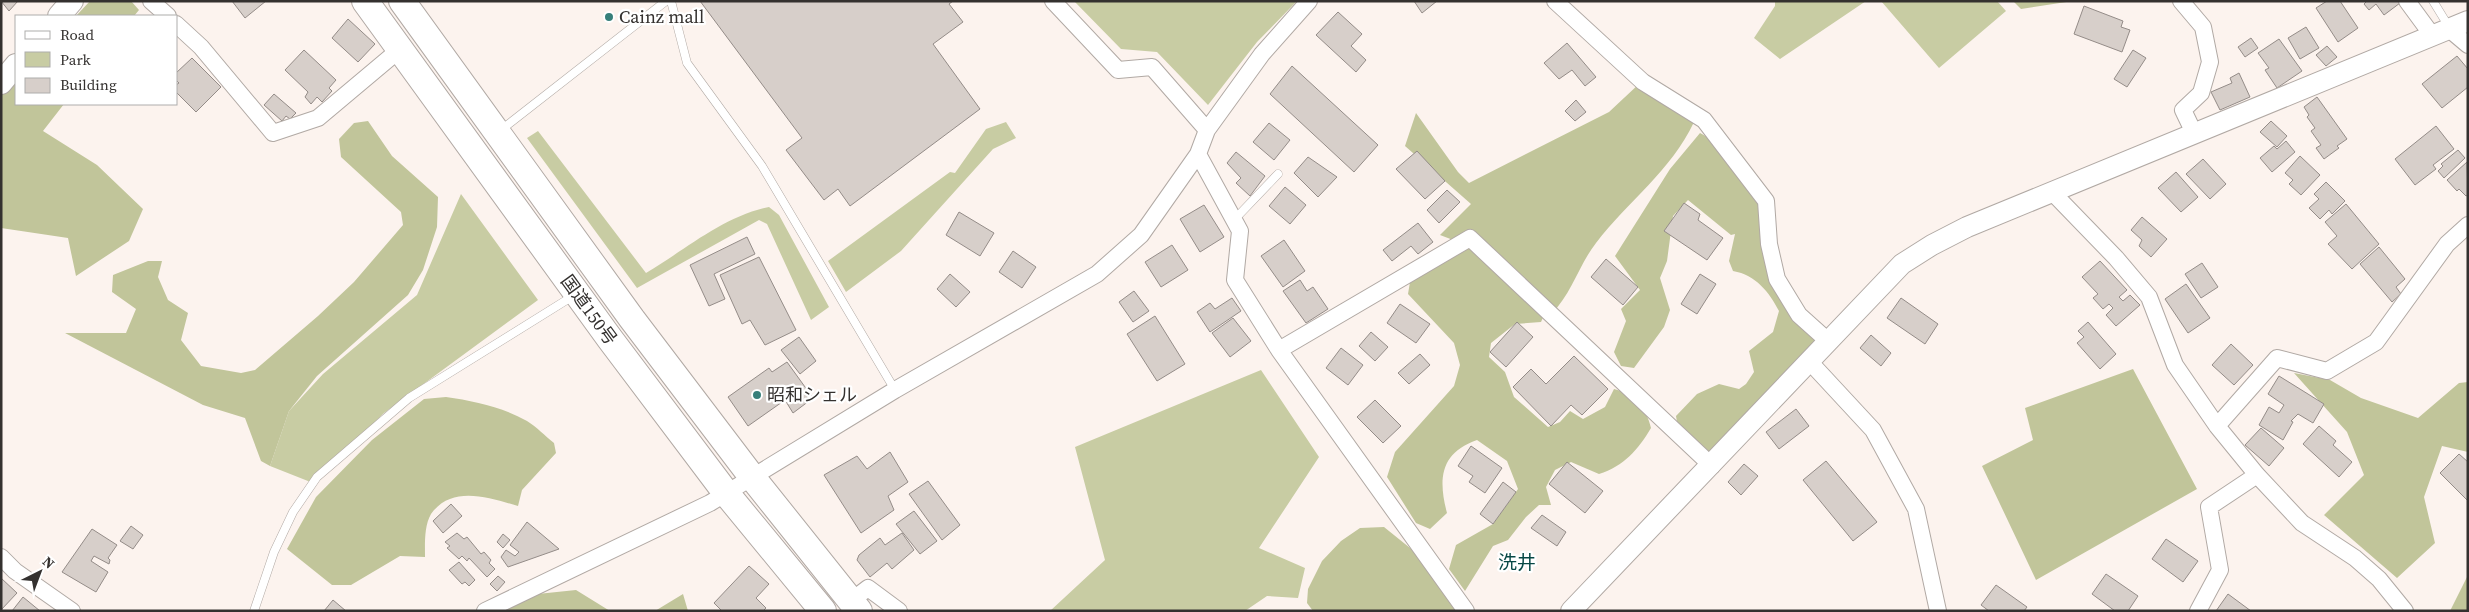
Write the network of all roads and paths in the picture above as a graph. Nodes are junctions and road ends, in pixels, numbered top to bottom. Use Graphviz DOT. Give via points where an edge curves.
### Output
graph roads {
  1 [pos="72,1"];
  2 [pos="151,1"];
  3 [pos="365,1"];
  4 [pos="402,1"];
  5 [pos="666,1"];
  6 [pos="671,1"];
  7 [pos="1053,1"];
  8 [pos="1309,1"];
  9 [pos="1555,1"];
  10 [pos="2181,1"];
  11 [pos="2407,1"];
  12 [pos="2433,1"];
  13 [pos="60,15"];
  14 [pos="167,15"];
  15 [pos="2468,21"];
  16 [pos="178,26"];
  17 [pos="2441,32"];
  18 [pos="2468,45"];
  19 [pos="400,50"];
  20 [pos="15,66"];
  21 [pos="1,82"];
  22 [pos="1207,130"];
  23 [pos="497,132"];
  24 [pos="2194,133"];
  25 [pos="1198,154"];
  26 [pos="1278,174"];
  27 [pos="2053,193"];
  28 [pos="1234,220"];
  29 [pos="2468,225"];
  30 [pos="577,293"];
  31 [pos="1828,341"];
  32 [pos="1279,350"];
  33 [pos="1809,361"];
  34 [pos="894,390"];
  35 [pos="2217,426"];
  36 [pos="1712,466"];
  37 [pos="2257,475"];
  38 [pos="752,477"];
  39 [pos="726,493"];
  40 [pos="1,557"];
  41 [pos="855,606"];
  42 [pos="72,611"];
  43 [pos="254,611"];
  44 [pos="485,611"];
  45 [pos="823,611"];
  46 [pos="899,611"];
  47 [pos="1466,611"];
  48 [pos="1571,611"];
  49 [pos="1938,611"];
  50 [pos="2198,611"];
  51 [pos="2405,611"];
  1 -- 13 [label="main road"];
  2 -- 14 [label="street"];
  3 -- 19 [label="highway, 国道150号"];
  4 -- 23 [label="highway, 国道150号"];
  5 -- 23 [label="lane"];
  6 -- 34 [label="lane" via="688,63 762,166"];
  7 -- 22 [label="street" via="1118,70 1152,67"];
  8 -- 22 [label="street" via="1262,54"];
  9 -- 31 [label="street" via="1643,82 1704,120 1766,201 1769,244 1777,279 1799,315"];
  10 -- 24 [label="street" via="2203,27 2210,62 2201,93 2183,110"];
  11 -- 17 [label="street"];
  12 -- 17 [label="lane"];
  15 -- 17 [label="street"];
  16 -- 19 [label="street" via="201,47 273,133 318,118"];
  17 -- 18 [label="street"];
  17 -- 24 [label="street"];
  19 -- 30 [label="highway, 国道150号"];
  20 -- 21 [label="main road"];
  22 -- 25 [label="street"];
  23 -- 38 [label="highway, 国道150号" via="632,319"];
  24 -- 27 [label="street"];
  25 -- 28 [label="street"];
  25 -- 34 [label="street" via="1141,235 1097,274"];
  26 -- 28 [label="lane"];
  27 -- 31 [label="street" via="1966,227 1902,264"];
  27 -- 35 [label="street" via="2149,297 2175,364"];
  28 -- 32 [label="street" via="1240,231 1235,280"];
  29 -- 35 [label="street" via="2446,244 2376,342 2327,370 2277,358"];
  30 -- 39 [label="highway, 国道150号"];
  30 -- 43 [label="lane" via="409,398 317,477 293,512 274,552"];
  31 -- 33 [label="street"];
  32 -- 36 [label="street" via="1470,238"];
  32 -- 47 [label="street"];
  33 -- 36 [label="street"];
  33 -- 49 [label="street" via="1873,430 1916,509"];
  34 -- 38 [label="street"];
  35 -- 37 [label="street"];
  36 -- 48 [label="street"];
  37 -- 50 [label="street" via="2209,507 2220,570"];
  37 -- 51 [label="street" via="2302,523 2379,579"];
  38 -- 39 [label="street"];
  38 -- 41 [label="highway, 国道150号"];
  39 -- 44 [label="street"];
  39 -- 45 [label="highway, 国道150号"];
  40 -- 42 [label="street" via="14,571"];
  41 -- 46 [label="street" via="868,588"];
}
